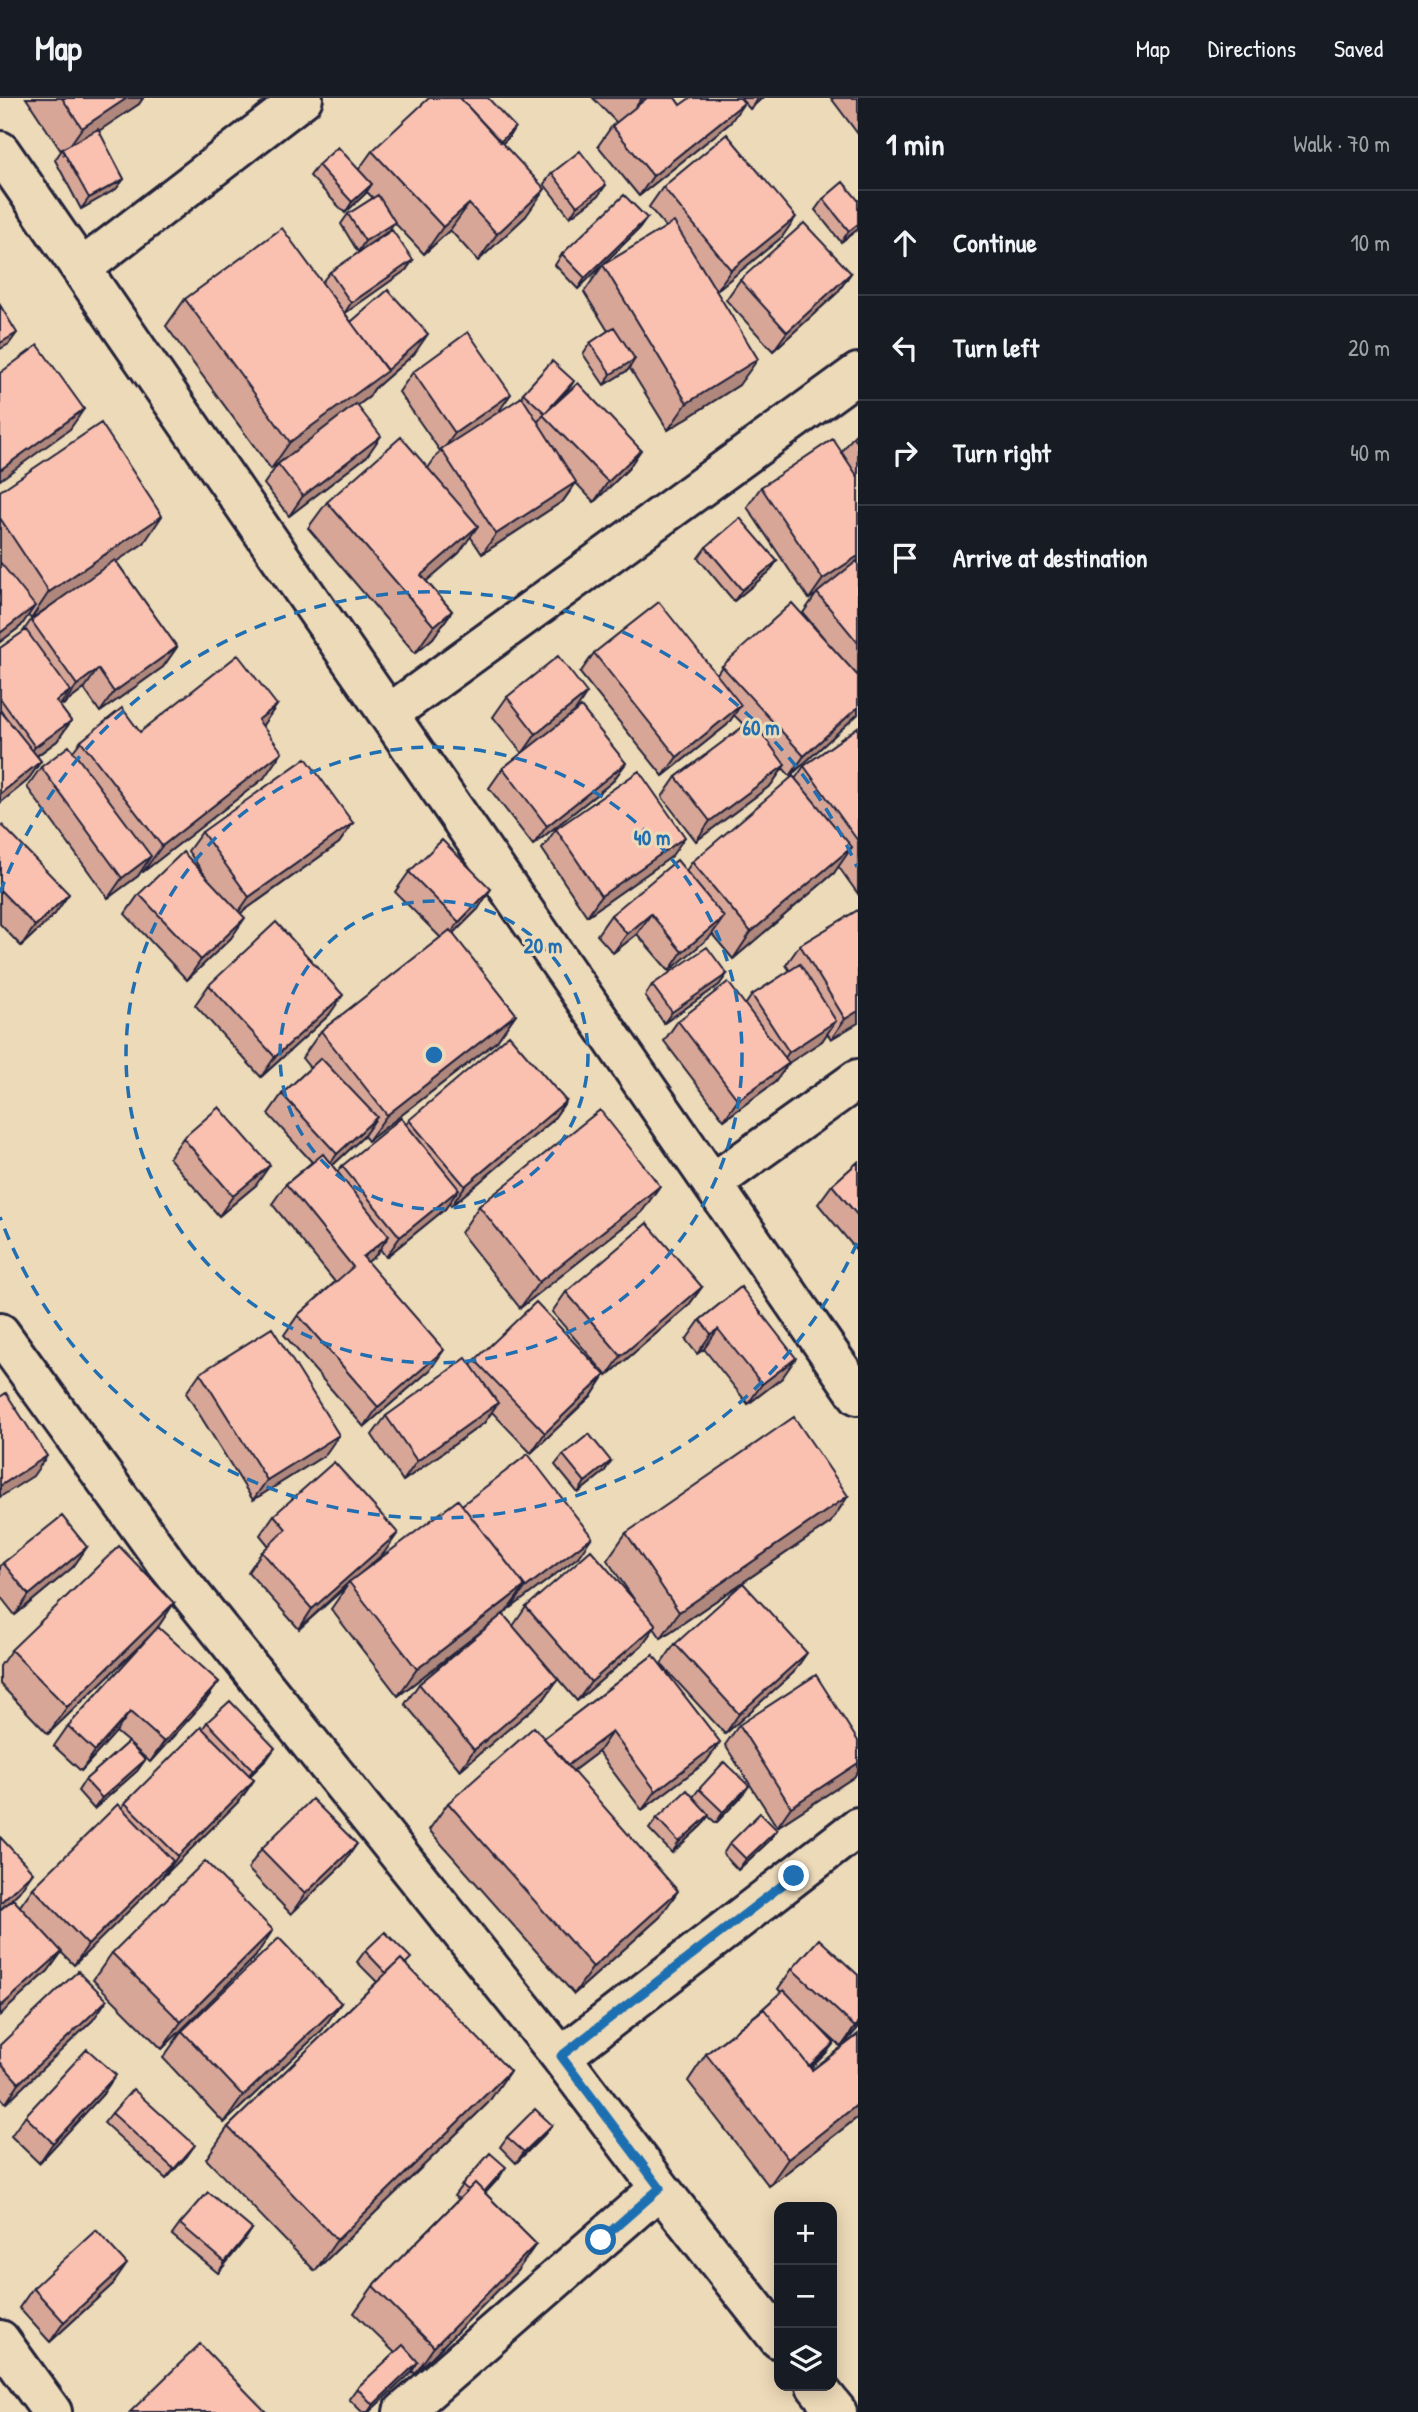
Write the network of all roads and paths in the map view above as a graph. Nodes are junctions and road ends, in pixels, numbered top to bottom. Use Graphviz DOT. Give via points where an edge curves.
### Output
graph roads {
  1 [pos="303,98"];
  2 [pos="0,151"];
  3 [pos="82,268"];
  4 [pos="858,373"];
  5 [pos="389,714"];
  6 [pos="858,1079"];
  7 [pos="713,1184"];
  8 [pos="0,1333"];
  9 [pos="858,1395"];
  10 [pos="858,1827"];
  11 [pos="561,2056"];
  12 [pos="660,2188"];
  13 [pos="774,2333"];
  14 [pos="0,2340"];
  15 [pos="820,2391"];
  16 [pos="51,2412"];
  17 [pos="403,2412"];
  18 [pos="836,2412"];
  1 -- 3 [label="street"];
  2 -- 3 [label="street"];
  3 -- 5 [label="street"];
  4 -- 5 [label="street"];
  5 -- 7 [label="street"];
  6 -- 7 [label="street"];
  7 -- 9 [label="street"];
  8 -- 11 [label="street" via="166,1563"];
  10 -- 11 [label="street"];
  11 -- 12 [label="street"];
  12 -- 13 [label="street"];
  12 -- 17 [label="street"];
  14 -- 16 [label="street"];
  15 -- 18 [label="street"];
}
